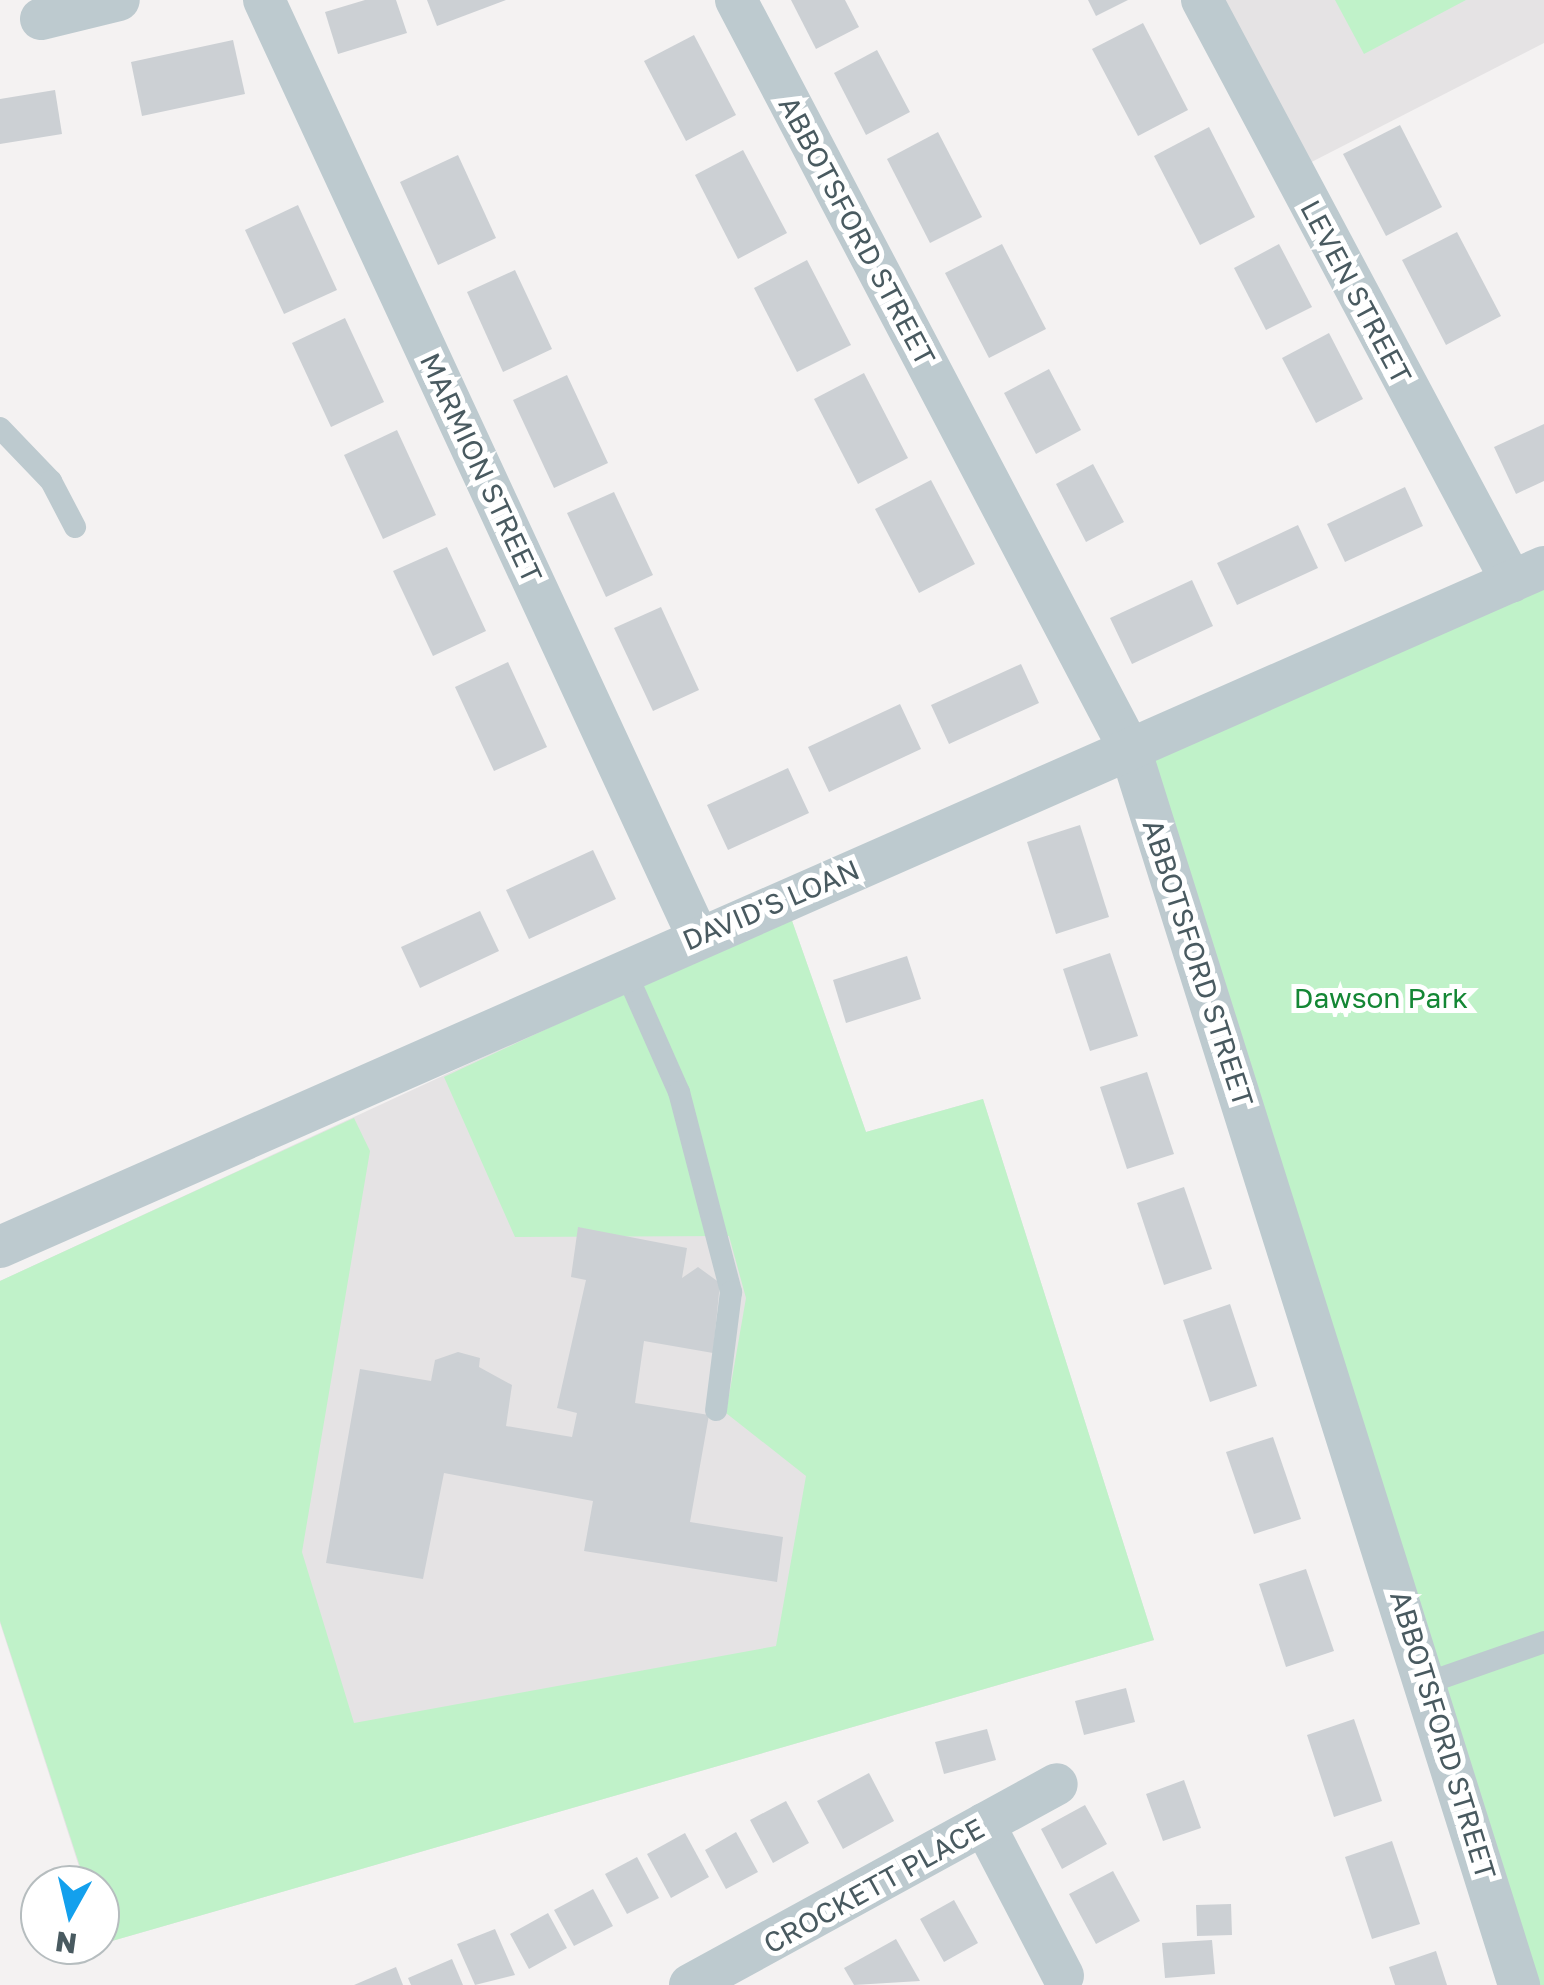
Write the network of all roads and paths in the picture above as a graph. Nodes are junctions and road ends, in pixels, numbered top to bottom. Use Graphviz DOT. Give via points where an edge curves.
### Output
graph roads {
  1 [pos="120,0"];
  2 [pos="264,0"];
  3 [pos="736,0"];
  4 [pos="1202,0"];
  5 [pos="41,19"];
  6 [pos="0,428"];
  7 [pos="75,526"];
  8 [pos="1528,574"];
  9 [pos="1131,752"];
  10 [pos="698,937"];
  11 [pos="624,968"];
  12 [pos="0,1246"];
  13 [pos="716,1410"];
  14 [pos="1544,1642"];
  15 [pos="1426,1683"];
  16 [pos="1056,1784"];
  17 [pos="984,1824"];
  18 [pos="1063,1976"];
  19 [pos="690,1985"];
  20 [pos="1519,1985"];
  1 -- 5 [label="street"];
  2 -- 10 [label="street, MARMION STREET"];
  3 -- 9 [label="street, ABBOTSFORD STREET"];
  4 -- 8 [label="street, LEVEN STREET"];
  6 -- 7 [label="lane" via="51,480"];
  8 -- 9 [label="street, DAVID'S LOAN"];
  9 -- 10 [label="street, DAVID'S LOAN"];
  9 -- 15 [label="street, ABBOTSFORD STREET"];
  10 -- 11 [label="street, DAVID'S LOAN"];
  11 -- 12 [label="street, DAVID'S LOAN"];
  11 -- 13 [label="lane" via="679,1092 731,1292"];
  14 -- 15 [label="lane"];
  15 -- 20 [label="street, ABBOTSFORD STREET"];
  16 -- 17 [label="street, CROCKETT PLACE"];
  17 -- 18 [label="street"];
  17 -- 19 [label="street, CROCKETT PLACE"];
}
